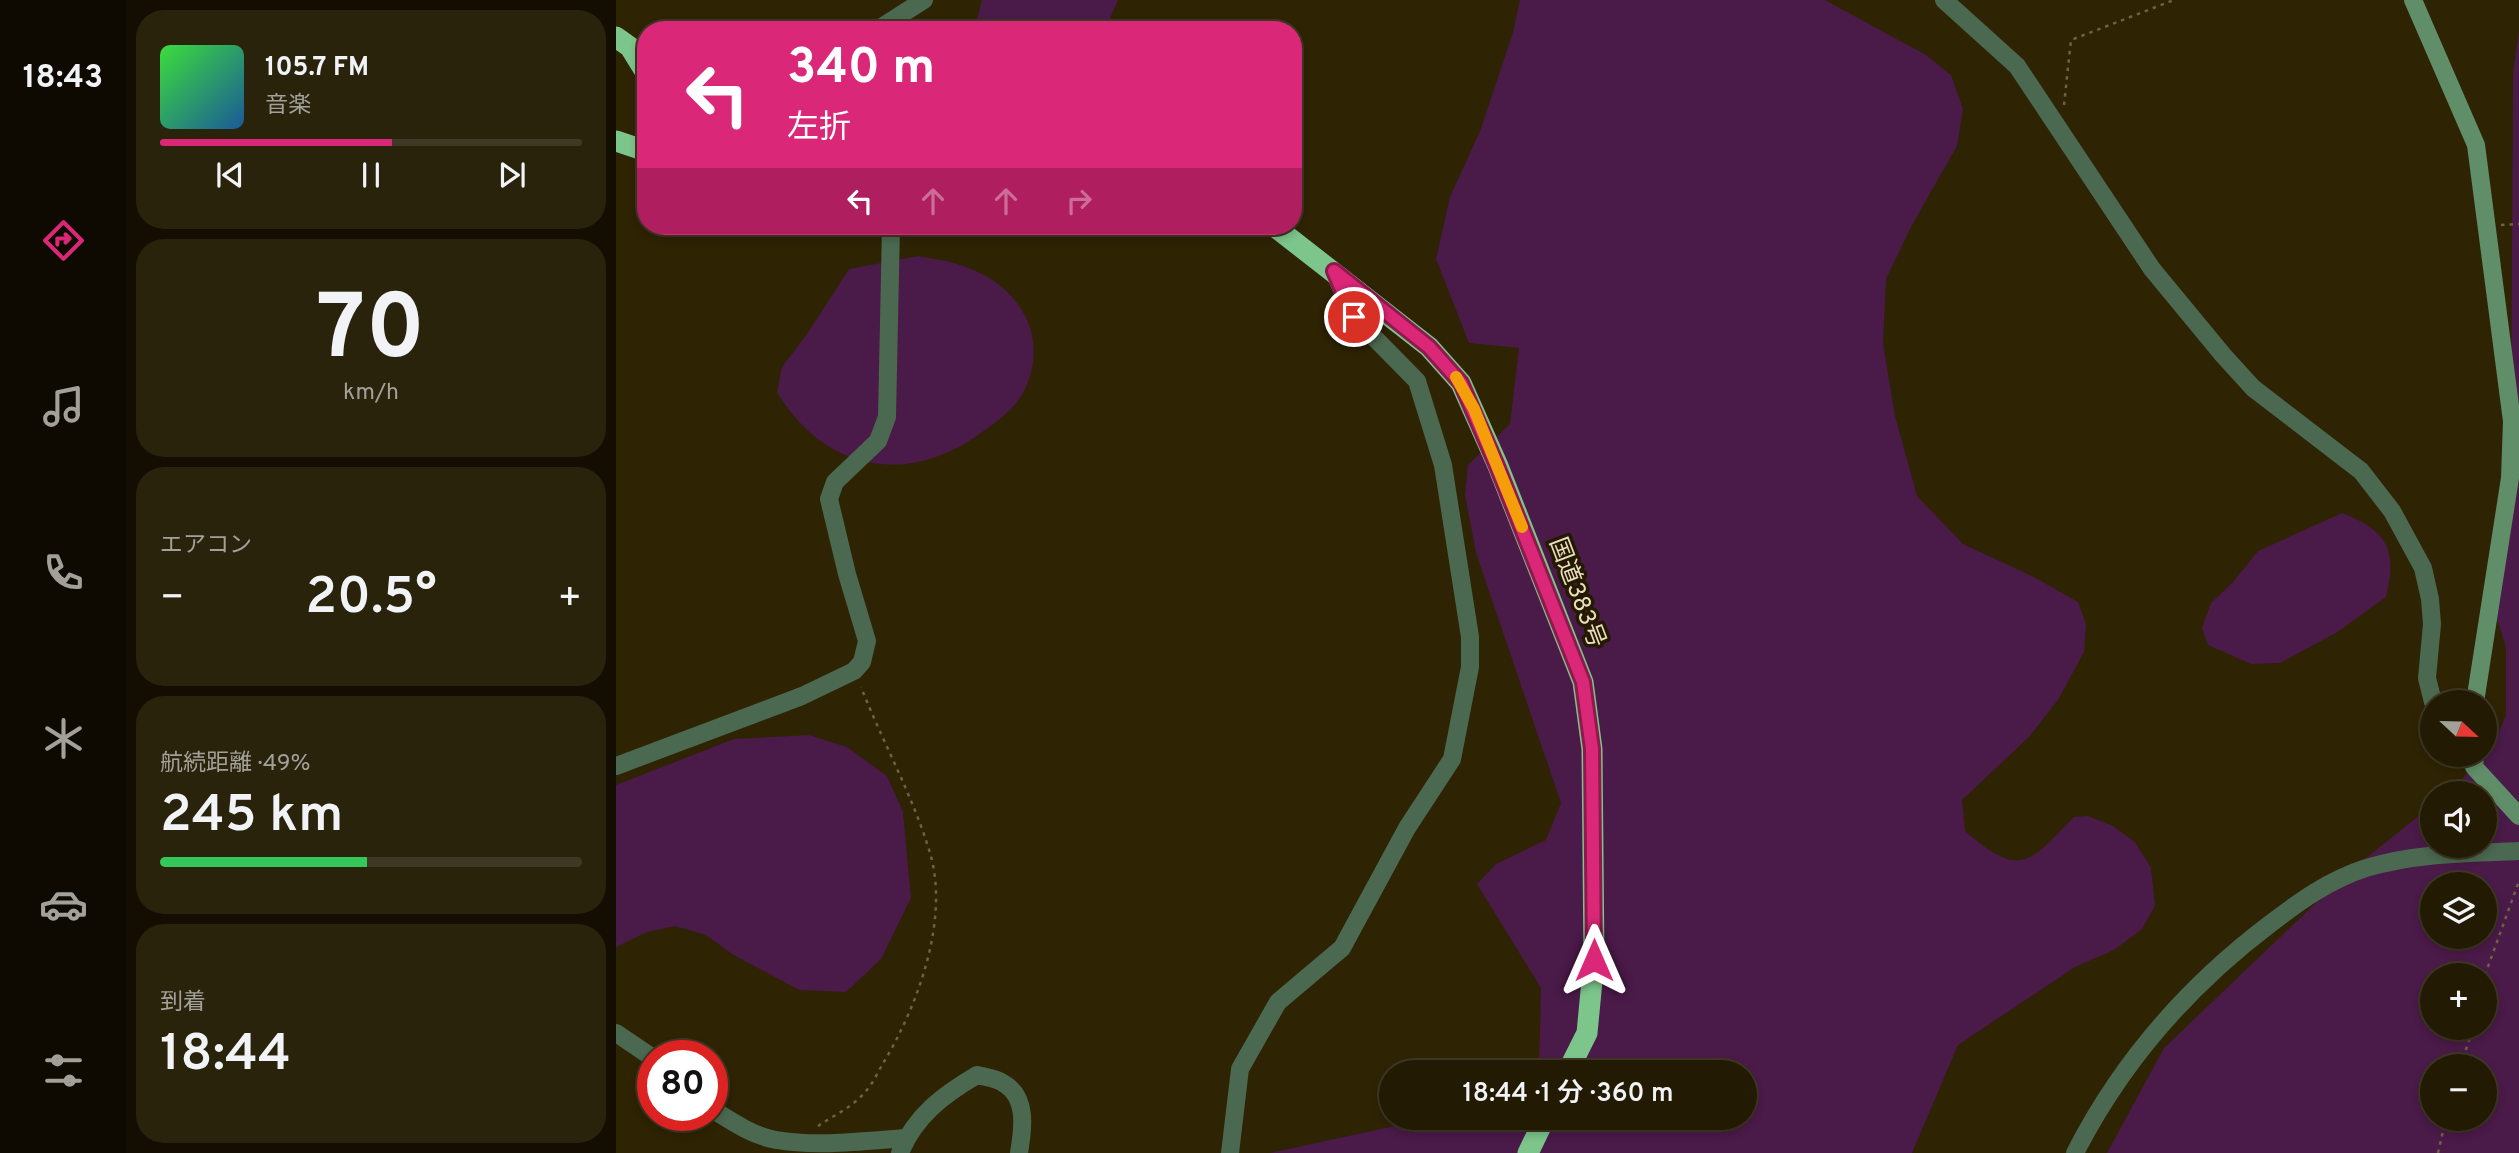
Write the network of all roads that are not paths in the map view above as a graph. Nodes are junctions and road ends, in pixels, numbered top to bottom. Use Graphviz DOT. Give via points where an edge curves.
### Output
graph roads {
  1 [pos="924,0"];
  2 [pos="1944,0"];
  3 [pos="2413,0"];
  4 [pos="891,21"];
  5 [pos="616,37"];
  6 [pos="637,58"];
  7 [pos="616,141"];
  8 [pos="637,147"];
  9 [pos="891,235"];
  10 [pos="1286,235"];
  11 [pos="1334,271"];
  12 [pos="2430,690"];
  13 [pos="2477,690"];
  14 [pos="616,766"];
  15 [pos="2478,767"];
  16 [pos="2519,816"];
  17 [pos="2519,851"];
  18 [pos="616,1033"];
  19 [pos="637,1047"];
  20 [pos="1574,1060"];
  21 [pos="728,1120"];
  22 [pos="1539,1130"];
  23 [pos="904,1146"];
  24 [pos="1019,1153"];
  25 [pos="1230,1153"];
  26 [pos="1528,1153"];
  27 [pos="2075,1153"];
  1 -- 4 [label="street"];
  2 -- 12 [label="street" via="2017,66 2152,269 2222,355 2253,388 2361,471 2392,511 2423,568 2430,599"];
  3 -- 13 [label="street" via="2476,145 2512,421 2510,478"];
  5 -- 6 [label="highway"];
  7 -- 8 [label="highway"];
  9 -- 14 [label="street" via="887,417 878,441 835,482 830,499 867,641 862,662 854,671 802,696"];
  10 -- 11 [label="highway, 国道383号"];
  11 -- 20 [label="highway, 国道383号" via="1429,347 1461,383 1583,682 1592,749 1594,960 1587,1033"];
  11 -- 25 [label="street" via="1354,317 1417,381 1443,465 1470,637 1470,667 1452,759 1407,828 1342,948 1278,1002 1240,1069"];
  15 -- 16 [label="street"];
  17 -- 27 [label="street" via="2432,854 2365,869 2314,891 2232,953 2175,1006 2136,1055"];
  18 -- 19 [label="street"];
  21 -- 23 [label="street" via="774,1140"];
  22 -- 26 [label="highway"];
  23 -- 24 [label="street" via="913,1126 946,1093 977,1075 1003,1082 1016,1094 1024,1123"];
}
